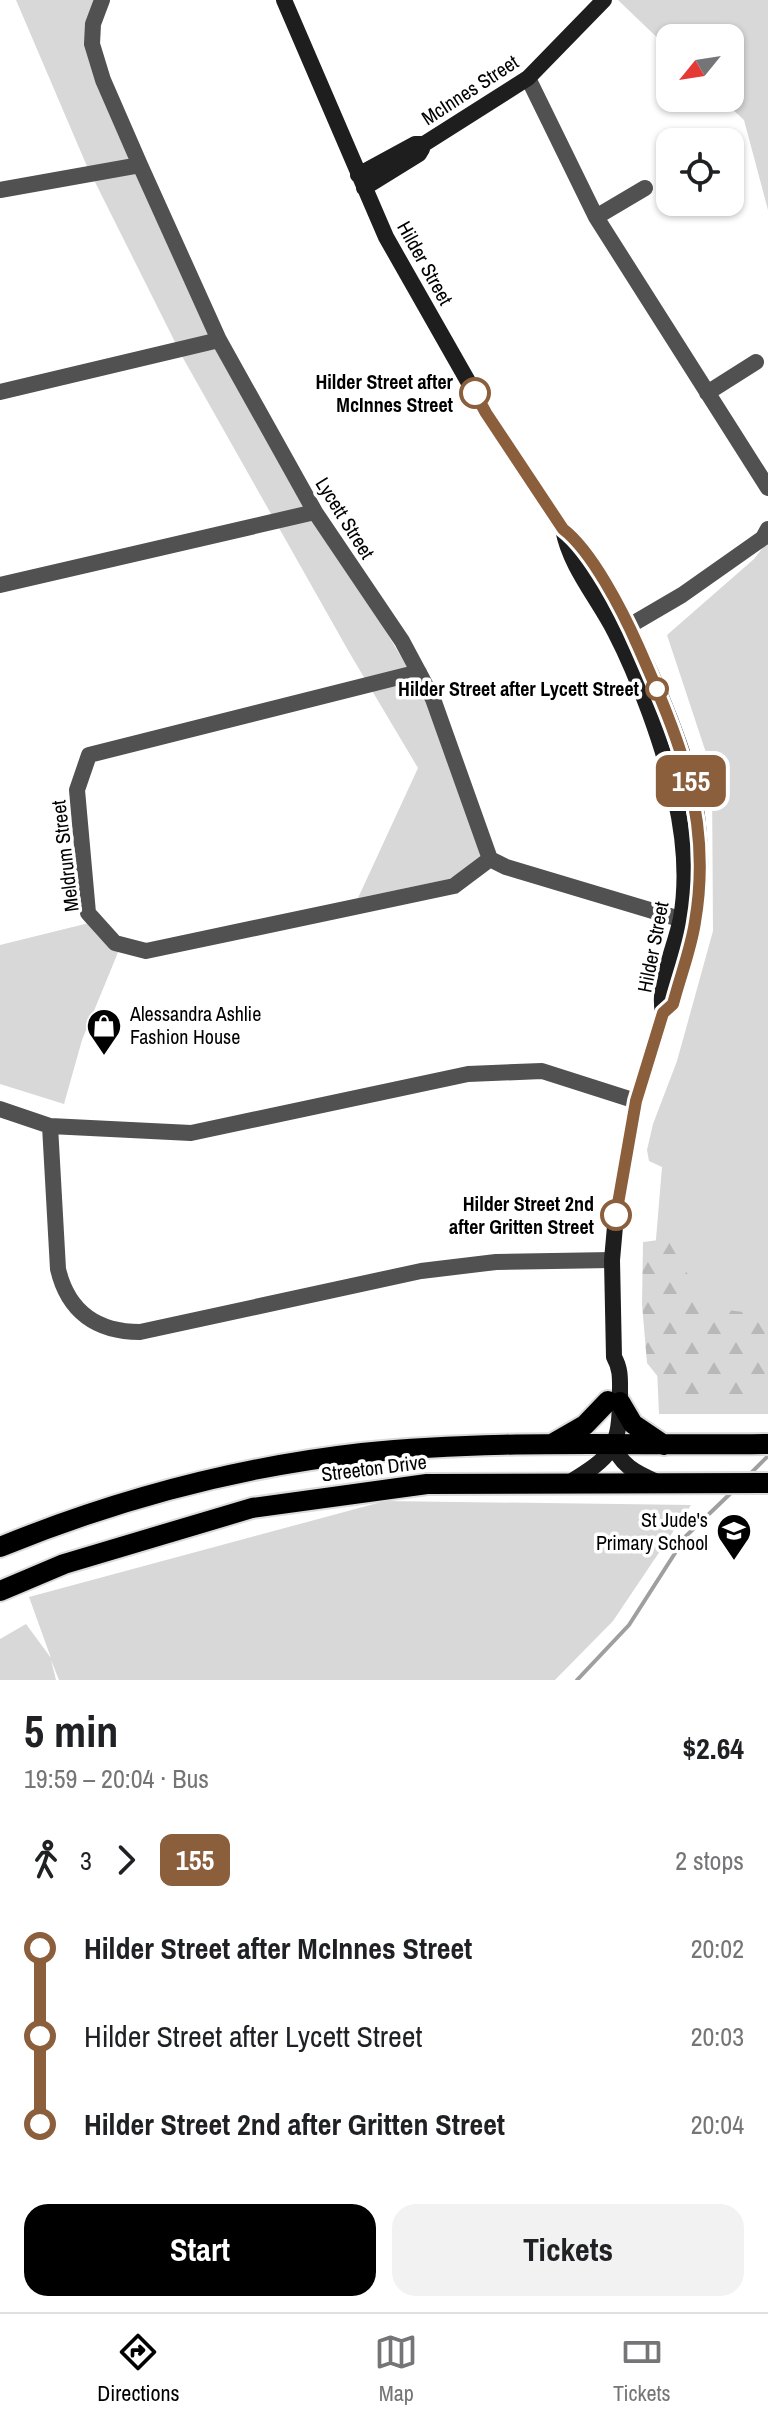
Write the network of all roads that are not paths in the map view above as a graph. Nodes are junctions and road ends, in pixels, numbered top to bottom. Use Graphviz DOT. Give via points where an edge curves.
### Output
graph roads {
  1 [pos="102,0"];
  2 [pos="284,0"];
  3 [pos="604,0"];
  4 [pos="528,78"];
  5 [pos="140,165"];
  6 [pos="361,181"];
  7 [pos="645,188"];
  8 [pos="0,190"];
  9 [pos="596,217"];
  10 [pos="219,340"];
  11 [pos="756,362"];
  12 [pos="0,392"];
  13 [pos="707,393"];
  14 [pos="768,488"];
  15 [pos="315,512"];
  16 [pos="768,529"];
  17 [pos="0,585"];
  18 [pos="622,630"];
  19 [pos="419,672"];
  20 [pos="490,859"];
  21 [pos="688,922"];
  22 [pos="636,1101"];
  23 [pos="0,1109"];
  24 [pos="50,1126"];
  25 [pos="612,1260"];
  26 [pos="614,1402"];
  27 [pos="768,1444"];
  28 [pos="664,1445"];
  29 [pos="549,1446"];
  30 [pos="613,1446"];
  31 [pos="762,1483"];
  32 [pos="566,1484"];
  33 [pos="663,1485"];
  34 [pos="0,1547"];
  35 [pos="0,1591"];
  1 -- 5 [label="street, Lycett Street" via="92,44"];
  2 -- 6 [label="street, Hilder Street"];
  3 -- 4 [label="street, McInnes Street"];
  4 -- 6 [label="street, McInnes Street"];
  4 -- 9 [label="street"];
  5 -- 8 [label="street"];
  5 -- 10 [label="street, Lycett Street"];
  6 -- 18 [label="street, Hilder Street" via="386,237 486,413 563,529 579,542"];
  7 -- 9 [label="street"];
  9 -- 13 [label="street"];
  10 -- 12 [label="street"];
  10 -- 15 [label="street, Lycett Street"];
  11 -- 13 [label="street"];
  13 -- 14 [label="street"];
  15 -- 17 [label="street"];
  15 -- 19 [label="street, Lycett Street"];
  16 -- 18 [label="street" via="763,538 682,595"];
  18 -- 21 [label="street, Hilder Street" via="671,724 689,773 700,857"];
  19 -- 20 [label="street, Lycett Street"];
  19 -- 20 [label="street, Meldrum Street" via="89,755 77,790 88,913 115,943 146,951 454,886"];
  20 -- 21 [label="street"];
  21 -- 22 [label="street, Hilder Street" via="673,1004 663,1013"];
  22 -- 24 [label="street" via="542,1071 468,1074 191,1133"];
  22 -- 25 [label="street, Hilder Street"];
  23 -- 24 [label="street"];
  24 -- 25 [label="street" via="61,1283 75,1307 113,1330 140,1332 421,1271 496,1262"];
  25 -- 26 [label="street, Hilder Street" via="614,1357 609,1364"];
  26 -- 28 [label="main road" via="633,1424"];
  26 -- 29 [label="main road"];
  26 -- 30 [label="street, Hilder Street" via="609,1429"];
  27 -- 28 [label="main road, Streeton Drive"];
  28 -- 30 [label="main road, Streeton Drive"];
  29 -- 30 [label="main road, Streeton Drive"];
  29 -- 34 [label="main road, Streeton Drive" via="361,1453 220,1476 56,1524"];
  30 -- 32 [label="street" via="597,1467"];
  30 -- 33 [label="street" via="625,1465"];
  31 -- 33 [label="main road, Streeton Drive"];
  32 -- 33 [label="main road, Streeton Drive"];
  32 -- 35 [label="main road, Streeton Drive" via="427,1484 252,1508 64,1564"];
}
